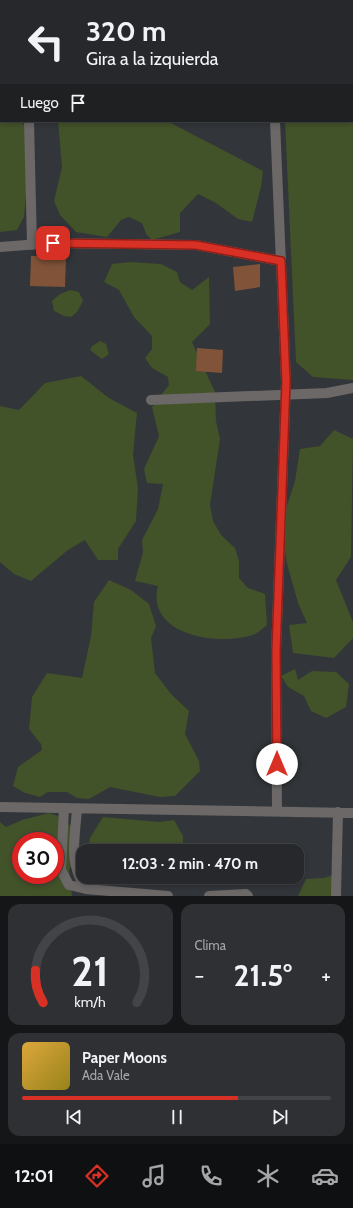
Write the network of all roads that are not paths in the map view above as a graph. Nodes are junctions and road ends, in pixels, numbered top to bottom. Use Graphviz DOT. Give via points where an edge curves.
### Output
graph roads {
  1 [pos="29,122"];
  2 [pos="275,122"];
  3 [pos="32,244"];
  4 [pos="0,247"];
  5 [pos="281,261"];
  6 [pos="353,388"];
  7 [pos="286,395"];
  8 [pos="151,400"];
  9 [pos="0,807"];
  10 [pos="64,808"];
  11 [pos="77,809"];
  12 [pos="277,812"];
  13 [pos="338,812"];
  14 [pos="353,813"];
  15 [pos="86,889"];
  16 [pos="168,896"];
  17 [pos="209,896"];
  18 [pos="248,896"];
  19 [pos="336,896"];
  1 -- 3 [label="street"];
  2 -- 5 [label="street"];
  3 -- 4 [label="street"];
  3 -- 5 [label="street" via="196,245"];
  5 -- 7 [label="street"];
  6 -- 7 [label="street" via="327,393"];
  7 -- 8 [label="street"];
  7 -- 12 [label="street" via="276,652"];
  9 -- 10 [label="street"];
  10 -- 11 [label="street"];
  10 -- 15 [label="street" via="60,870 69,885"];
  11 -- 12 [label="street"];
  11 -- 15 [label="street" via="74,864 78,877"];
  12 -- 13 [label="street"];
  13 -- 14 [label="street"];
  13 -- 19 [label="street"];
  15 -- 16 [label="street"];
  17 -- 18 [label="street"];
}
